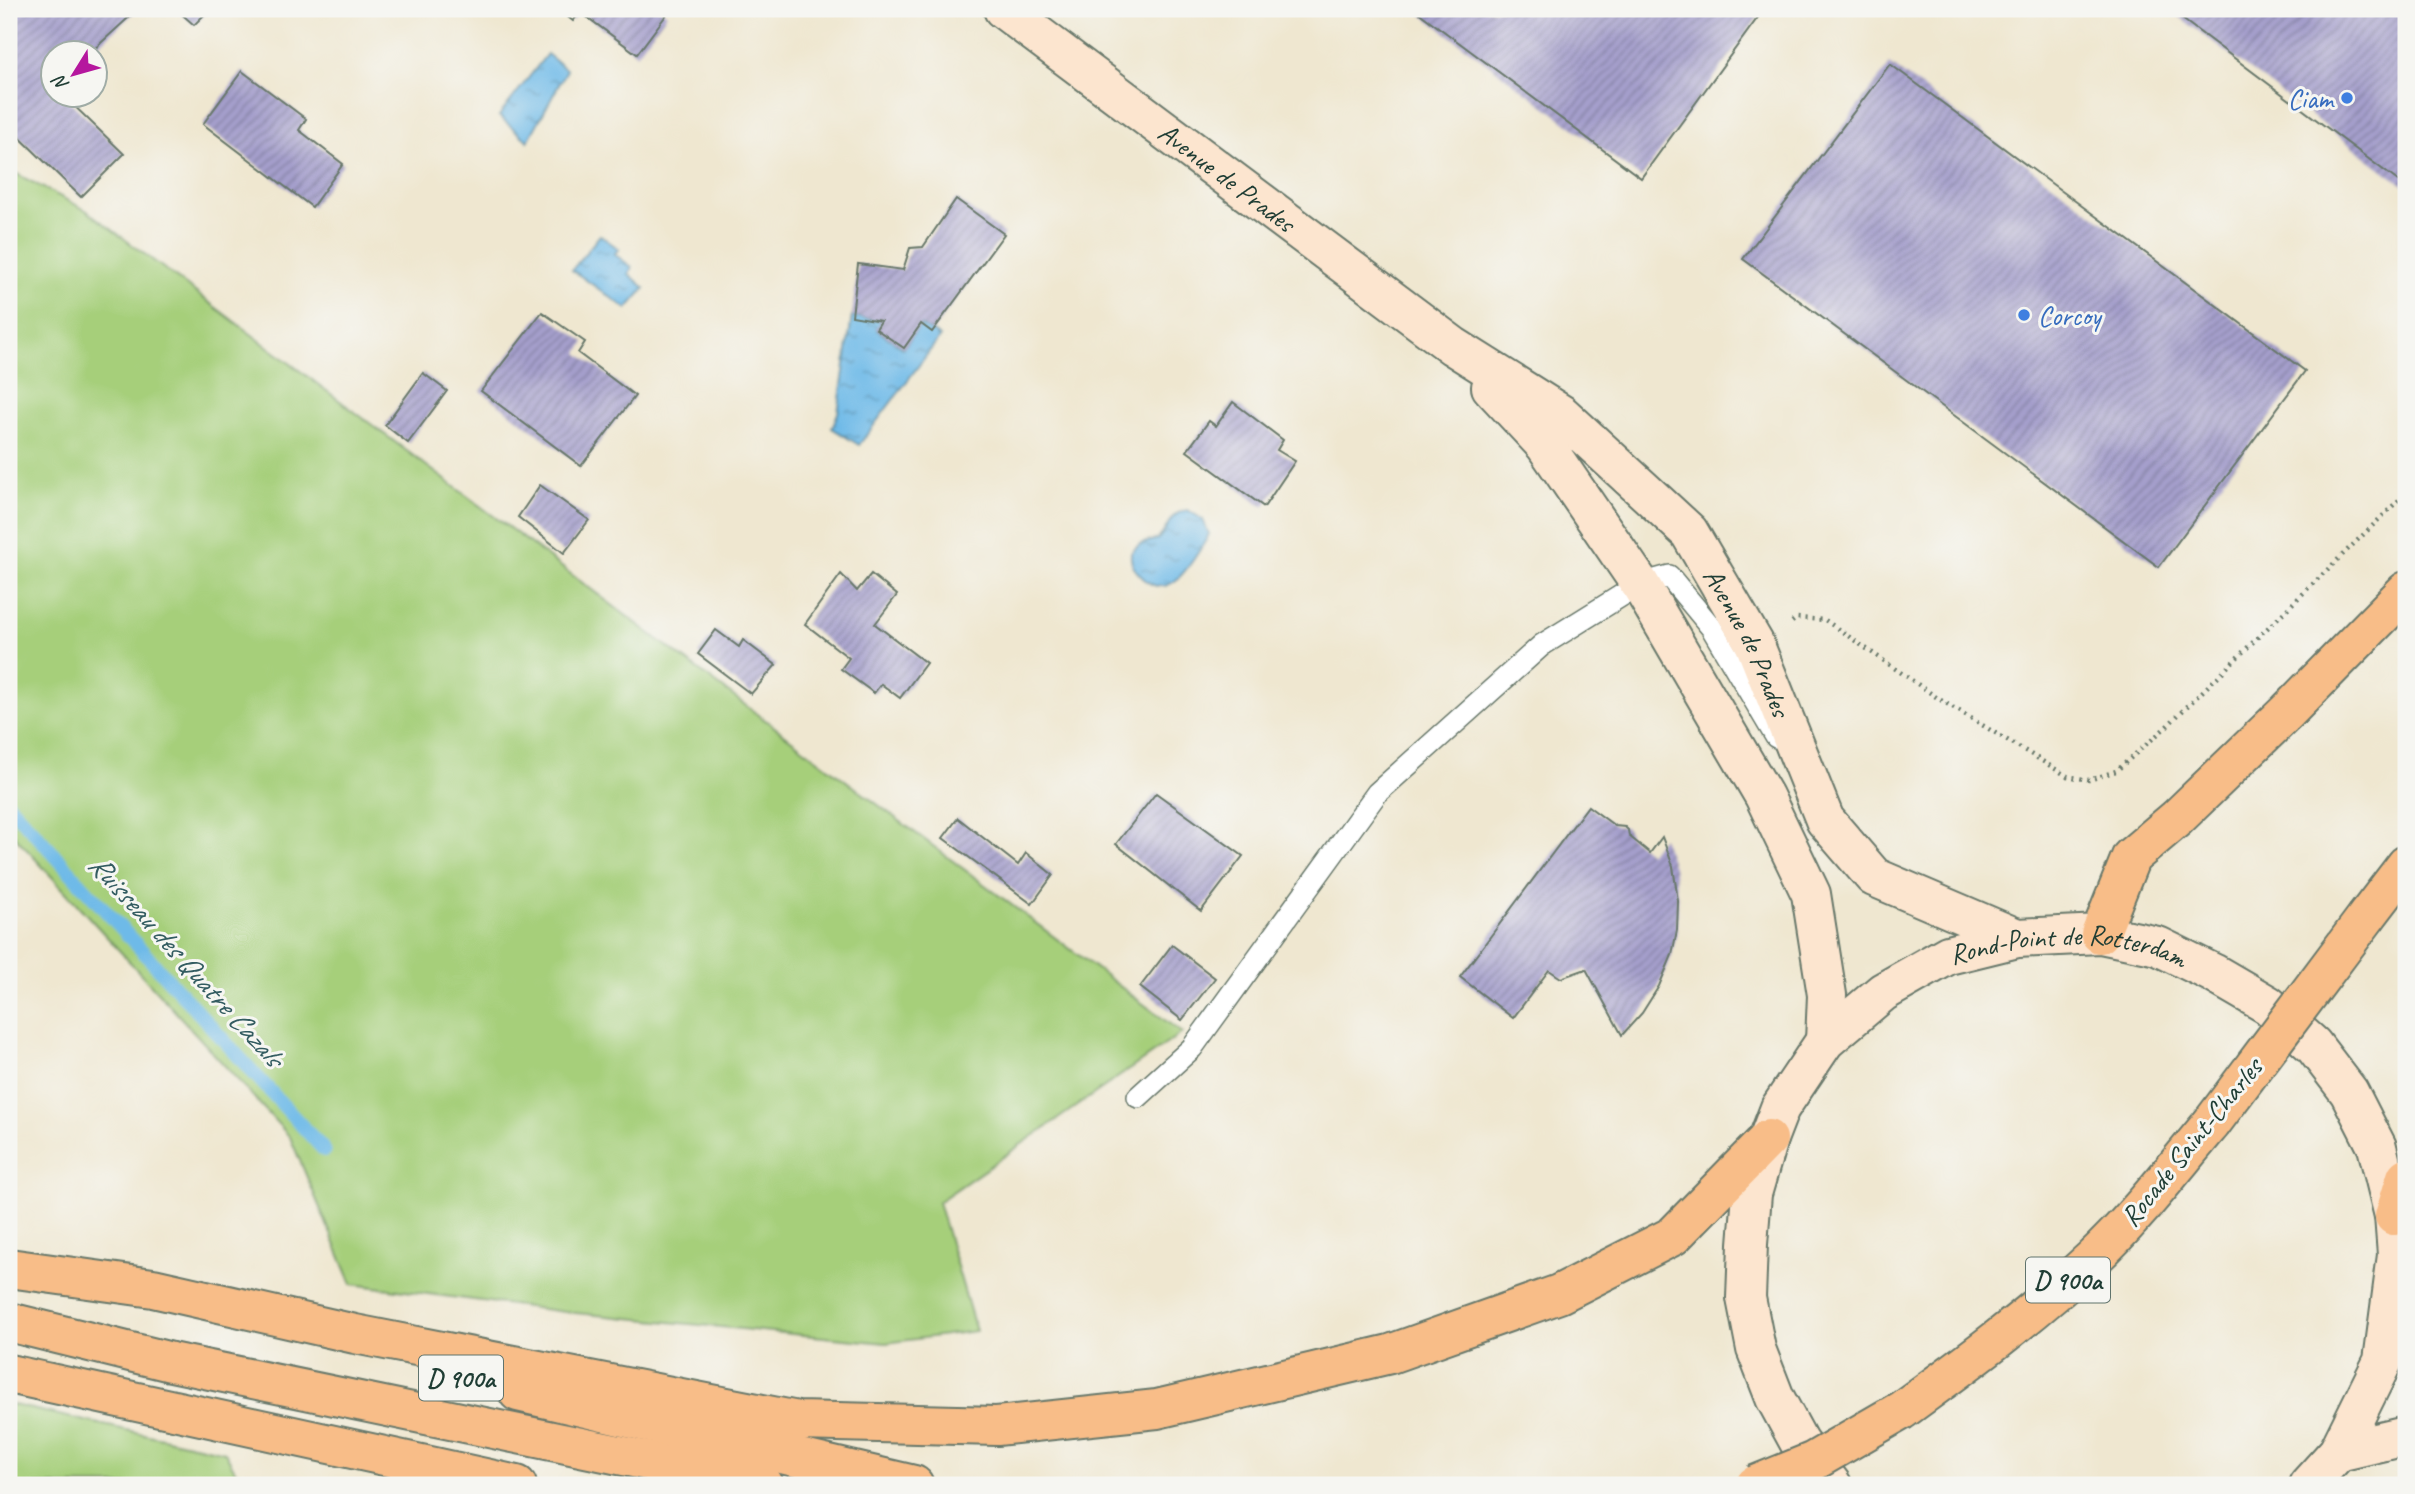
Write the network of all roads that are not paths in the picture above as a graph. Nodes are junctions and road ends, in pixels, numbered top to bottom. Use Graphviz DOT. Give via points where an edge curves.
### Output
graph roads {
  1 [pos="1003,9"];
  2 [pos="1453,346"];
  3 [pos="1640,584"];
  4 [pos="2406,591"];
  5 [pos="1825,820"];
  6 [pos="2406,864"];
  7 [pos="2101,934"];
  8 [pos="2017,938"];
  9 [pos="1825,1041"];
  10 [pos="1138,1097"];
  11 [pos="1768,1139"];
  12 [pos="2406,1177"];
  13 [pos="2394,1216"];
  14 [pos="2402,1261"];
  15 [pos="9,1268"];
  16 [pos="9,1322"];
  17 [pos="9,1347"];
  18 [pos="9,1374"];
  19 [pos="2406,1436"];
  20 [pos="2338,1452"];
  21 [pos="517,1485"];
  22 [pos="641,1485"];
  23 [pos="764,1485"];
  24 [pos="914,1485"];
  25 [pos="1755,1485"];
  26 [pos="1832,1485"];
  27 [pos="2308,1485"];
  1 -- 2 [label="main road, Avenue de Prades"];
  2 -- 3 [label="main road, Avenue de Prades" via="1545,445"];
  2 -- 5 [label="main road, Avenue de Prades" via="1560,414 1689,532 1754,643"];
  3 -- 5 [label="lane" via="1669,576 1711,627"];
  3 -- 9 [label="main road, Avenue de Prades" via="1764,796 1811,894 1827,995"];
  3 -- 10 [label="lane" via="1542,645 1377,793 1192,1048"];
  4 -- 7 [label="main road" via="2288,711 2131,857"];
  5 -- 8 [label="main road, Avenue de Prades" via="1874,877"];
  6 -- 25 [label="main road, Rocade Saint-Charles / D 900a, bridge" via="2211,1124 2092,1259 2022,1320 1902,1410 1814,1461"];
  7 -- 8 [label="main road, Rond-Point de Rotterdam"];
  7 -- 13 [label="main road, Rond-Point de Rotterdam" via="2158,946 2213,973 2267,1005 2313,1045 2349,1092 2376,1147"];
  8 -- 9 [label="main road, Rond-Point de Rotterdam" via="1948,955 1883,992"];
  9 -- 11 [label="main road, Rond-Point de Rotterdam" via="1780,1108"];
  11 -- 15 [label="main road" via="1673,1237 1559,1294 1390,1354 1170,1406 997,1426 797,1421 355,1334 153,1288"];
  11 -- 26 [label="main road, Rond-Point de Rotterdam" via="1752,1194 1746,1298 1756,1349 1775,1398 1799,1442"];
  12 -- 13 [label="main road"];
  13 -- 14 [label="main road, Rond-Point de Rotterdam"];
  14 -- 20 [label="main road, Rond-Point de Rotterdam" via="2383,1361"];
  15 -- 24 [label="main road, D 900a"];
  16 -- 23 [label="main road, D 900a" via="184,1365"];
  17 -- 22 [label="main road"];
  18 -- 21 [label="main road"];
  19 -- 20 [label="main road"];
  20 -- 27 [label="main road, Rond-Point de Rotterdam"];
}
